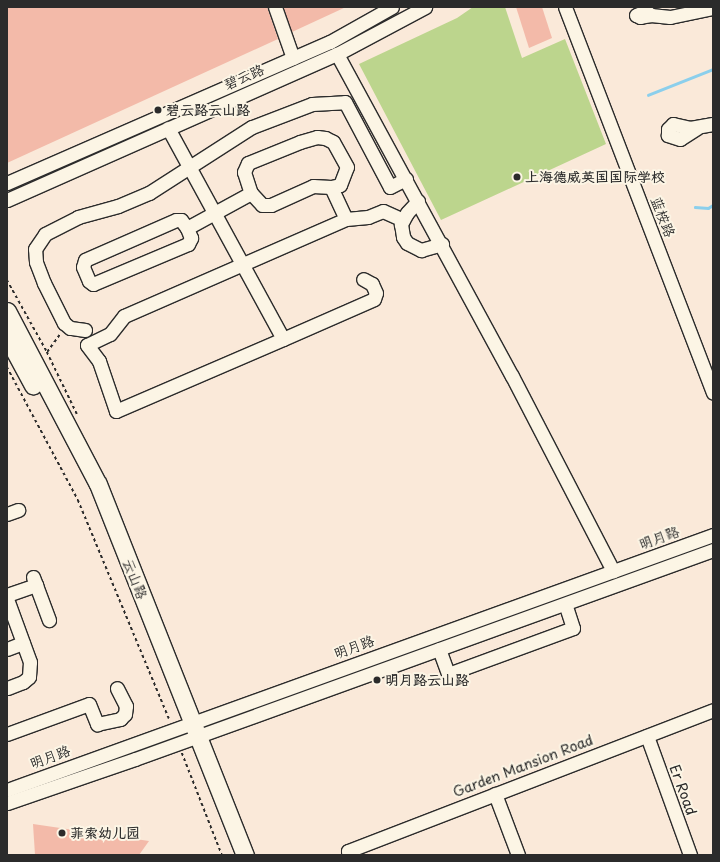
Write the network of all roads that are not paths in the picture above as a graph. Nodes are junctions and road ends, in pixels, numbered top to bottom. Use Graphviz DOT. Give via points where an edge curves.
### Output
graph roads {
  1 [pos="275,7"];
  2 [pos="392,7"];
  3 [pos="425,7"];
  4 [pos="565,7"];
  5 [pos="713,8"];
  6 [pos="651,15"];
  7 [pos="337,54"];
  8 [pos="293,58"];
  9 [pos="358,92"];
  10 [pos="345,102"];
  11 [pos="713,124"];
  12 [pos="168,128"];
  13 [pos="697,128"];
  14 [pos="189,166"];
  15 [pos="406,179"];
  16 [pos="7,183"];
  17 [pos="331,187"];
  18 [pos="251,193"];
  19 [pos="7,200"];
  20 [pos="418,201"];
  21 [pos="215,215"];
  22 [pos="346,219"];
  23 [pos="403,220"];
  24 [pos="187,228"];
  25 [pos="442,244"];
  26 [pos="242,264"];
  27 [pos="364,279"];
  28 [pos="7,311"];
  29 [pos="85,330"];
  30 [pos="7,338"];
  31 [pos="283,339"];
  32 [pos="713,393"];
  33 [pos="713,535"];
  34 [pos="713,550"];
  35 [pos="613,571"];
  36 [pos="8,602"];
  37 [pos="565,604"];
  38 [pos="49,620"];
  39 [pos="23,643"];
  40 [pos="7,648"];
  41 [pos="439,649"];
  42 [pos="7,688"];
  43 [pos="116,688"];
  44 [pos="713,710"];
  45 [pos="186,732"];
  46 [pos="7,734"];
  47 [pos="646,736"];
  48 [pos="7,790"];
  49 [pos="495,794"];
  50 [pos="7,803"];
  51 [pos="232,855"];
  52 [pos="245,855"];
  53 [pos="350,855"];
  54 [pos="518,855"];
  55 [pos="690,855"];
  1 -- 8 [label="street"];
  2 -- 8 [label="street, 碧云路" via="330,42"];
  3 -- 7 [label="street, 碧云路"];
  4 -- 32 [label="street, 蓝桉路"];
  5 -- 6 [label="street" via="670,17"];
  7 -- 9 [label="street"];
  7 -- 12 [label="street, 碧云路"];
  8 -- 16 [label="street, 碧云路"];
  9 -- 10 [label="street"];
  9 -- 15 [label="street"];
  10 -- 14 [label="street" via="312,104 275,117 252,127"];
  10 -- 15 [label="street" via="390,187"];
  11 -- 13 [label="street"];
  12 -- 14 [label="street"];
  12 -- 19 [label="street, 碧云路"];
  14 -- 21 [label="street"];
  14 -- 29 [label="street" via="149,193 118,206 78,217 45,234 35,249 36,262 64,323 70,328"];
  15 -- 20 [label="street"];
  17 -- 18 [label="street" via="313,186 271,205 262,205"];
  17 -- 18 [label="street" via="340,185 347,167 333,142 317,137 248,163 244,172"];
  17 -- 22 [label="street"];
  18 -- 21 [label="street"];
  20 -- 23 [label="street"];
  20 -- 25 [label="street"];
  21 -- 24 [label="street"];
  21 -- 26 [label="street"];
  22 -- 23 [label="street" via="368,217 383,211"];
  22 -- 26 [label="street"];
  23 -- 25 [label="street" via="403,237 414,248 428,250"];
  24 -- 24 [label="street" via="191,238 188,244 92,284 89,281 83,266 85,260 176,220 180,220"];
  25 -- 35 [label="street"];
  26 -- 31 [label="street"];
  26 -- 31 [label="street" via="124,316 110,334 87,345 99,361 116,411"];
  27 -- 31 [label="street" via="372,284 376,293 374,299"];
  28 -- 45 [label="main road, 云山路" via="98,484"];
  30 -- 45 [label="main road, 云山路" via="88,489"];
  33 -- 35 [label="street, 明月路"];
  34 -- 37 [label="street, 明月路"];
  35 -- 45 [label="street, 明月路"];
  36 -- 38 [label="street" via="35,581"];
  36 -- 39 [label="street"];
  37 -- 41 [label="street, 明月路"];
  37 -- 41 [label="street" via="573,628 448,674"];
  39 -- 40 [label="street"];
  39 -- 42 [label="street" via="30,662 28,677 24,682"];
  41 -- 45 [label="street, 明月路"];
  43 -- 46 [label="street" via="126,706 126,714 120,719 97,724 89,704"];
  44 -- 47 [label="street, Garden Mansion Road"];
  45 -- 48 [label="street, 明月路"];
  45 -- 50 [label="street, 明月路"];
  45 -- 51 [label="main road, 云山路"];
  45 -- 52 [label="main road, 云山路"];
  47 -- 49 [label="street, Garden Mansion Road"];
  47 -- 55 [label="street, Er Road"];
  49 -- 53 [label="street, Garden Mansion Road" via="348,851"];
  49 -- 54 [label="street"];
}
